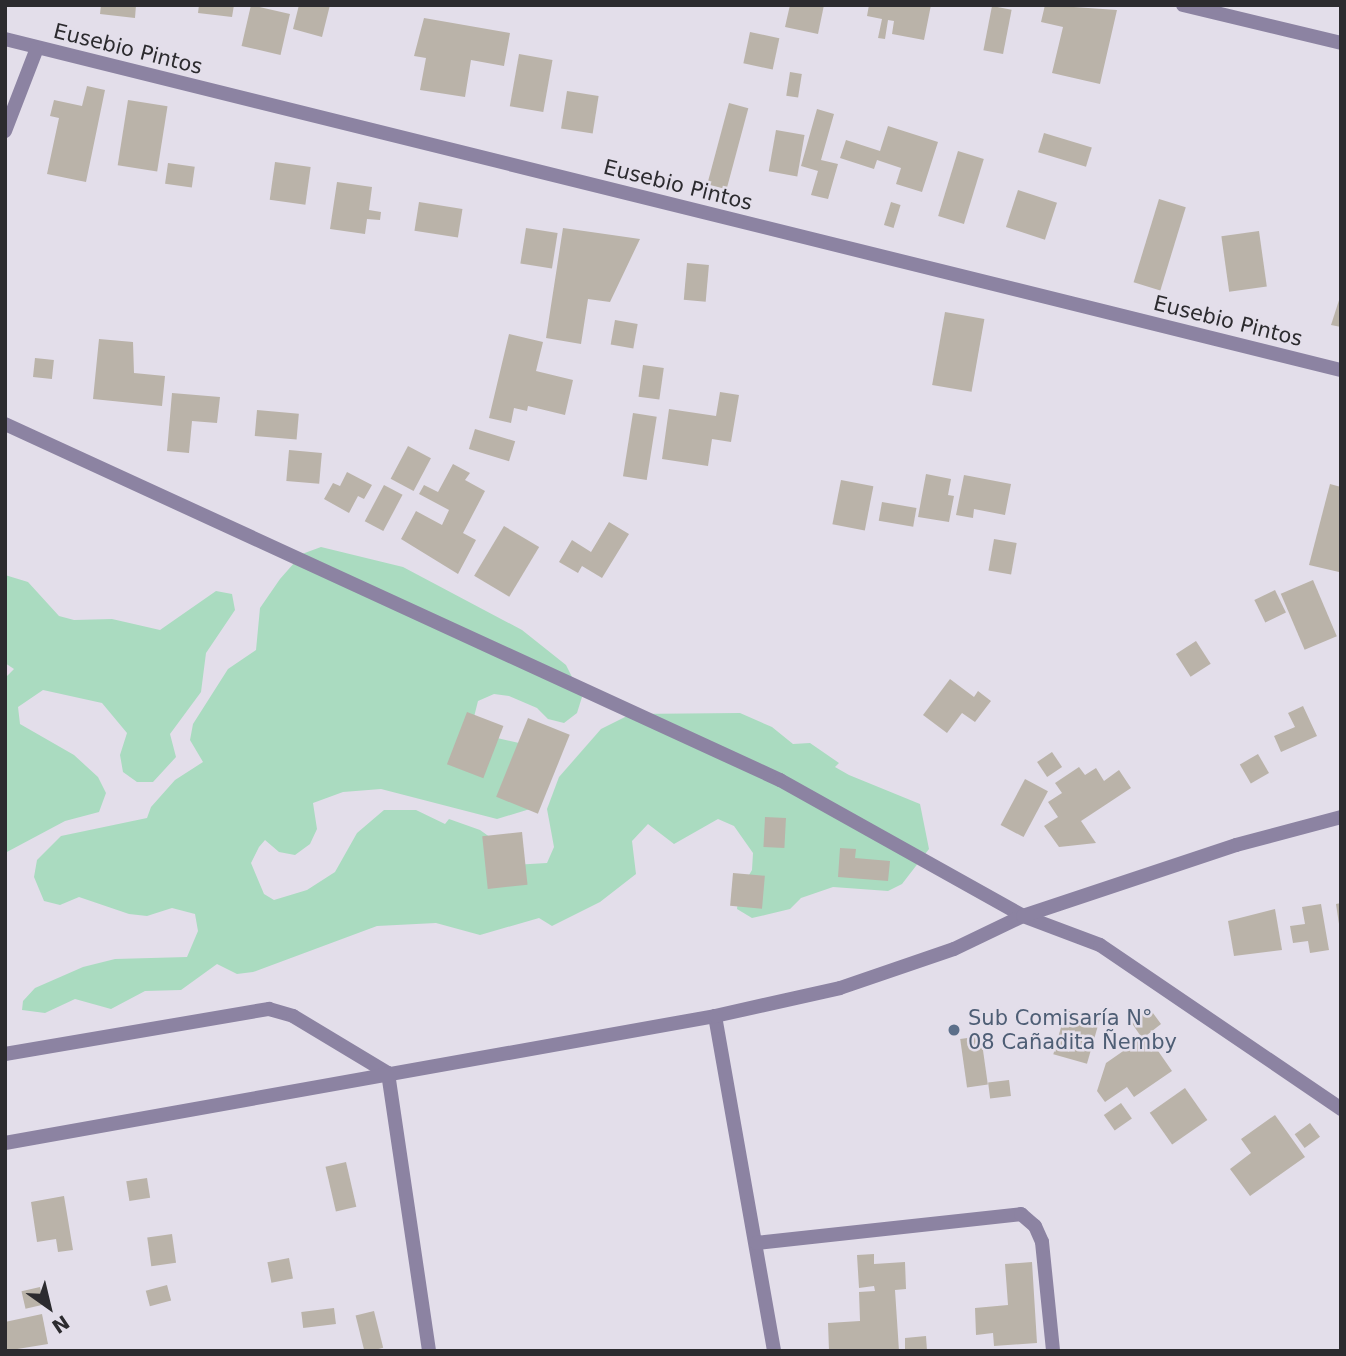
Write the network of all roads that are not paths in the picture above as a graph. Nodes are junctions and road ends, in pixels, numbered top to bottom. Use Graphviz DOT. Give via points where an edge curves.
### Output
graph roads {
  1 [pos="1183,5"];
  2 [pos="5,39"];
  3 [pos="1341,43"];
  4 [pos="37,48"];
  5 [pos="5,131"];
  6 [pos="1341,370"];
  7 [pos="5,424"];
  8 [pos="1341,817"];
  9 [pos="1023,916"];
  10 [pos="715,1016"];
  11 [pos="5,1054"];
  12 [pos="388,1073"];
  13 [pos="1341,1109"];
  14 [pos="5,1143"];
  15 [pos="756,1243"];
  16 [pos="429,1351"];
  17 [pos="774,1351"];
  18 [pos="1053,1351"];
  1 -- 3 [label="street"];
  2 -- 4 [label="street, Eusebio Pintos"];
  4 -- 5 [label="street"];
  4 -- 6 [label="street, Eusebio Pintos"];
  7 -- 9 [label="street" via="780,780"];
  8 -- 9 [label="street" via="1236,845"];
  9 -- 10 [label="street" via="954,949 840,988"];
  9 -- 13 [label="street" via="1100,945"];
  10 -- 12 [label="street"];
  10 -- 15 [label="street"];
  11 -- 12 [label="street" via="269,1009 293,1016"];
  12 -- 14 [label="street"];
  12 -- 16 [label="street"];
  15 -- 17 [label="street"];
  15 -- 18 [label="street" via="1021,1214 1035,1226 1042,1242"];
}
